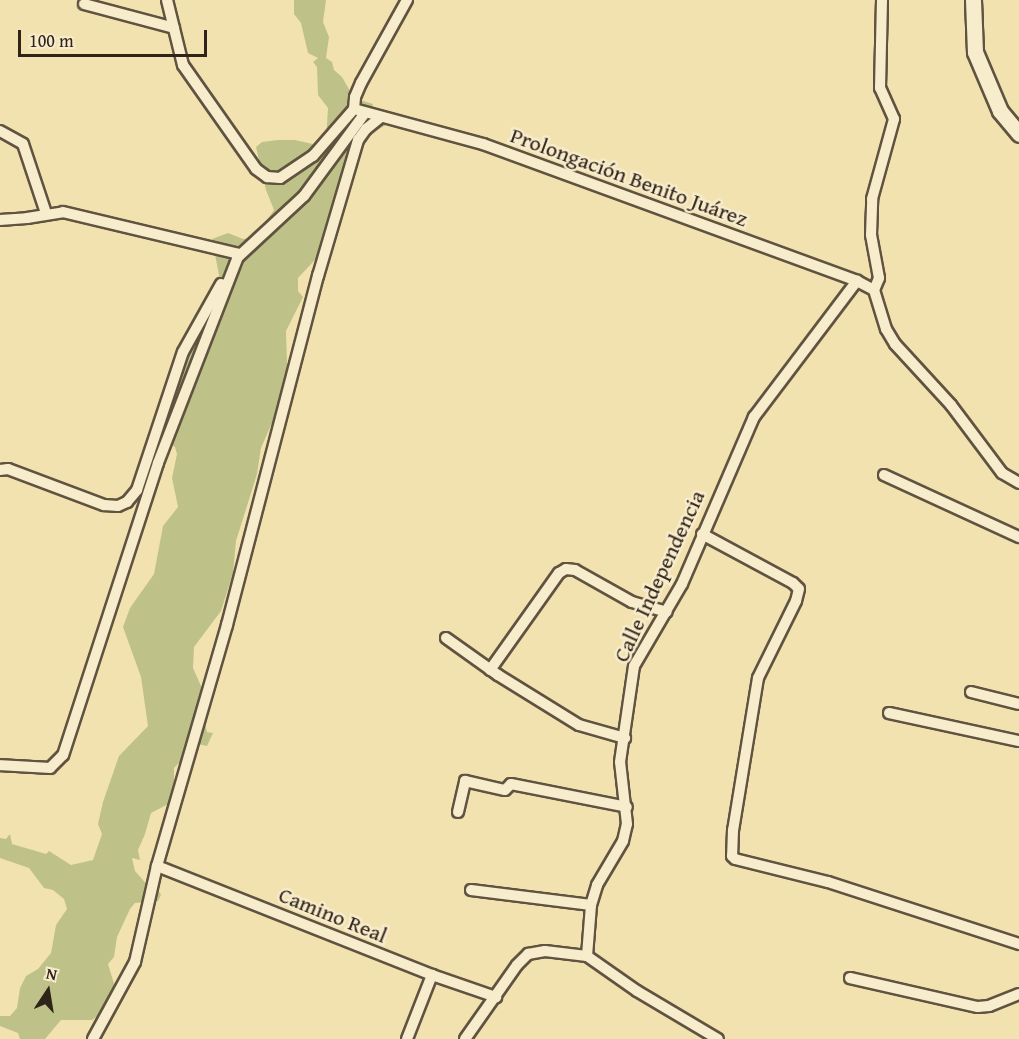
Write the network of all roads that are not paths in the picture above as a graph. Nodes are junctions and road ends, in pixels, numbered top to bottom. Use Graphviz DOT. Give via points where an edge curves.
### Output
graph roads {
  1 [pos="167,0"];
  2 [pos="407,0"];
  3 [pos="882,0"];
  4 [pos="970,3"];
  5 [pos="84,4"];
  6 [pos="174,28"];
  7 [pos="354,109"];
  8 [pos="365,113"];
  9 [pos="381,117"];
  10 [pos="0,131"];
  11 [pos="1019,134"];
  12 [pos="45,213"];
  13 [pos="0,219"];
  14 [pos="239,254"];
  15 [pos="858,280"];
  16 [pos="874,290"];
  17 [pos="0,470"];
  18 [pos="884,476"];
  19 [pos="1019,483"];
  20 [pos="702,534"];
  21 [pos="1019,537"];
  22 [pos="667,612"];
  23 [pos="446,638"];
  24 [pos="490,670"];
  25 [pos="971,692"];
  26 [pos="1019,704"];
  27 [pos="889,713"];
  28 [pos="625,738"];
  29 [pos="1019,741"];
  30 [pos="0,765"];
  31 [pos="627,807"];
  32 [pos="458,812"];
  33 [pos="157,866"];
  34 [pos="471,890"];
  35 [pos="591,905"];
  36 [pos="1019,944"];
  37 [pos="587,956"];
  38 [pos="432,975"];
  39 [pos="850,978"];
  40 [pos="1019,994"];
  41 [pos="496,997"];
  42 [pos="93,1039"];
  43 [pos="407,1039"];
  44 [pos="465,1039"];
  45 [pos="718,1039"];
  1 -- 6 [label="street"];
  2 -- 7 [label="street" via="361,83"];
  3 -- 16 [label="street" via="880,88 894,119 872,199 872,242 879,278"];
  4 -- 11 [label="main road" via="975,52 981,69 1000,111"];
  5 -- 6 [label="street"];
  6 -- 7 [label="street" via="183,65 256,169 267,177 280,178 313,156"];
  7 -- 8 [label="street, Prolongación Benito Juárez"];
  8 -- 9 [label="street, Prolongación Benito Juárez"];
  8 -- 14 [label="street" via="304,196"];
  9 -- 15 [label="street, Prolongación Benito Juárez" via="483,144"];
  9 -- 33 [label="street" via="358,140 318,276 227,625"];
  10 -- 12 [label="street" via="23,144"];
  12 -- 13 [label="street" via="27,219"];
  12 -- 14 [label="street" via="63,212"];
  14 -- 17 [label="street" via="183,352 136,490 127,502 104,505 8,469"];
  14 -- 30 [label="street" via="158,463 63,755 50,768"];
  15 -- 16 [label="street, Prolongación Benito Juárez"];
  15 -- 20 [label="street, Calle Independencia" via="754,417"];
  16 -- 19 [label="street" via="895,344 951,405 1002,473"];
  18 -- 21 [label="street"];
  20 -- 22 [label="street, Calle Independencia"];
  20 -- 36 [label="street" via="799,589 758,678 732,856 828,882"];
  22 -- 24 [label="street" via="632,602 575,570 566,569"];
  22 -- 28 [label="street, Calle Independencia" via="634,666"];
  23 -- 24 [label="street"];
  24 -- 28 [label="street" via="579,725"];
  25 -- 26 [label="street"];
  27 -- 29 [label="street"];
  28 -- 31 [label="street, Calle Independencia" via="620,762"];
  31 -- 32 [label="street" via="511,784 505,790 465,782"];
  31 -- 35 [label="street, Calle Independencia" via="623,841 597,885"];
  33 -- 38 [label="street, Camino Real"];
  33 -- 42 [label="street" via="135,962"];
  34 -- 35 [label="street"];
  35 -- 37 [label="street, Calle Independencia"];
  37 -- 41 [label="street" via="545,951 528,954"];
  37 -- 45 [label="street"];
  38 -- 41 [label="street, Camino Real"];
  38 -- 43 [label="street"];
  39 -- 40 [label="street" via="978,1007"];
  41 -- 44 [label="street"];
}
